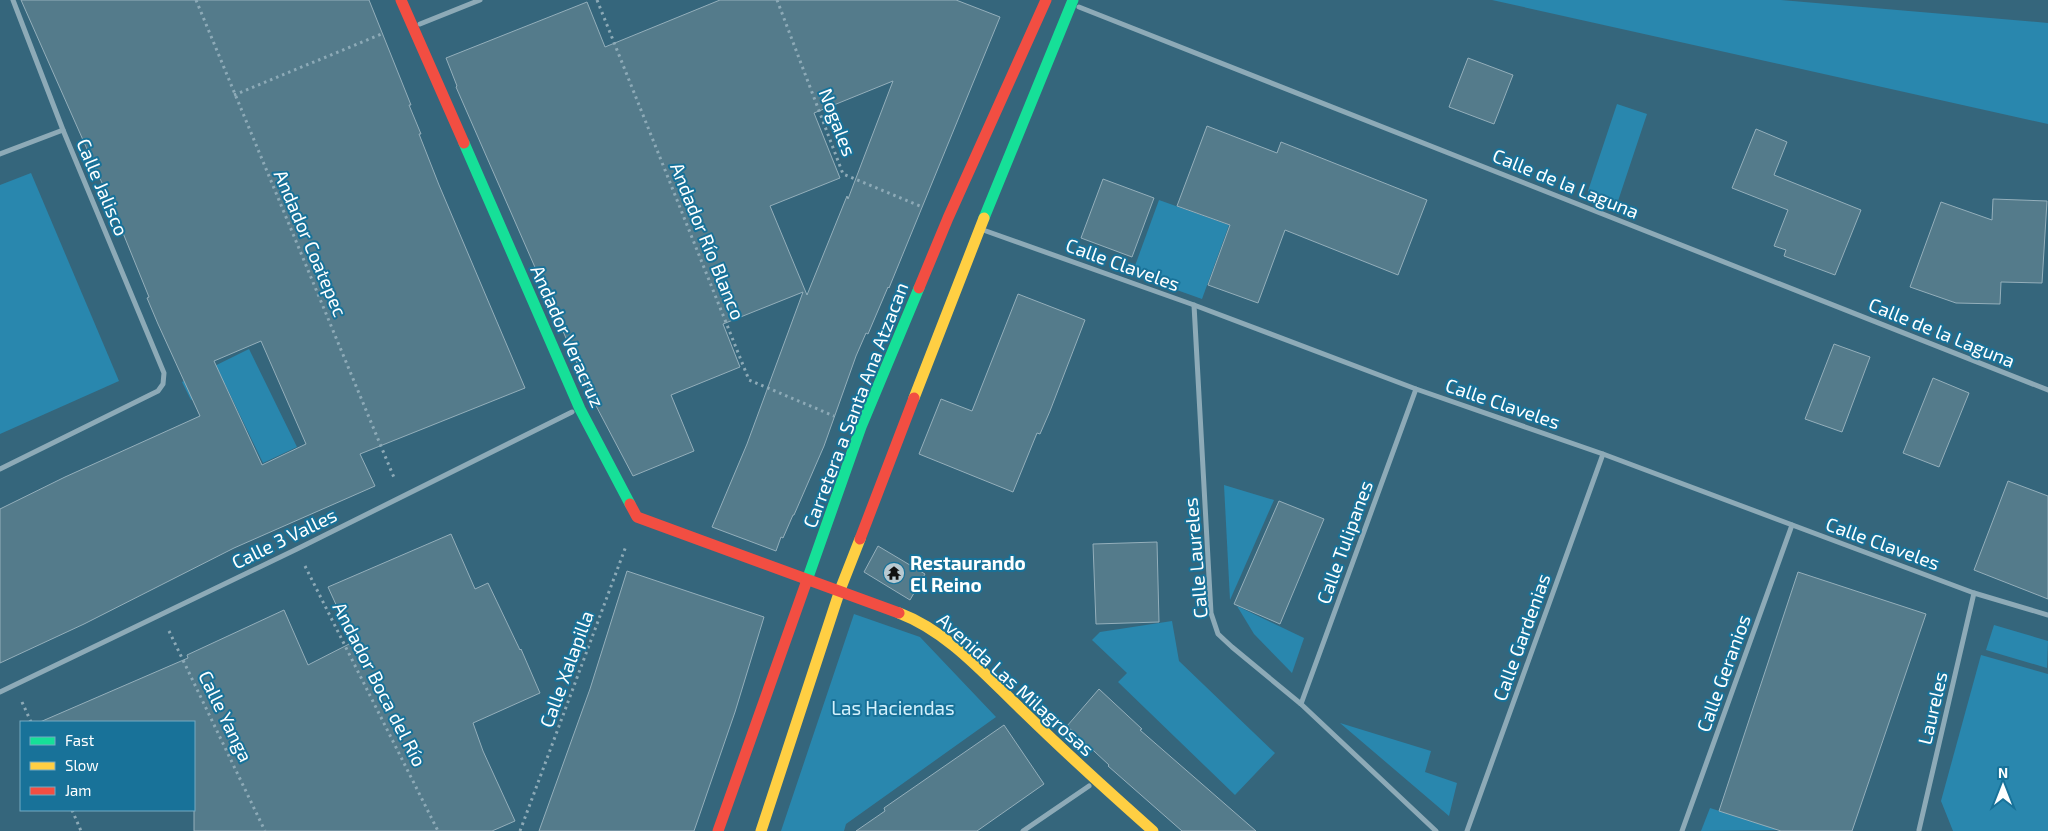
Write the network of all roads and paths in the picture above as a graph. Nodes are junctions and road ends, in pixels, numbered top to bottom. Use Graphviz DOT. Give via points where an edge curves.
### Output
graph roads {
  1 [pos="13,0"];
  2 [pos="196,0"];
  3 [pos="401,0"];
  4 [pos="480,0"];
  5 [pos="597,0"];
  6 [pos="777,0"];
  7 [pos="1046,0"];
  8 [pos="1069,1"];
  9 [pos="411,25"];
  10 [pos="234,95"];
  11 [pos="63,130"];
  12 [pos="0,154"];
  13 [pos="952,219"];
  14 [pos="976,227"];
  15 [pos="1194,306"];
  16 [pos="1416,389"];
  17 [pos="2048,390"];
  18 [pos="580,409"];
  19 [pos="861,427"];
  20 [pos="1603,454"];
  21 [pos="0,469"];
  22 [pos="402,496"];
  23 [pos="637,517"];
  24 [pos="1792,525"];
  25 [pos="297,549"];
  26 [pos="808,579"];
  27 [pos="840,590"];
  28 [pos="1974,593"];
  29 [pos="161,613"];
  30 [pos="2048,615"];
  31 [pos="0,692"];
  32 [pos="1301,704"];
  33 [pos="1096,781"];
  34 [pos="72,811"];
  35 [pos="81,831"];
  36 [pos="265,831"];
  37 [pos="438,831"];
  38 [pos="520,831"];
  39 [pos="718,831"];
  40 [pos="761,831"];
  41 [pos="1023,831"];
  42 [pos="1153,831"];
  43 [pos="1436,831"];
  44 [pos="1468,831"];
  45 [pos="1682,831"];
  46 [pos="1919,831"];
  1 -- 11 [label="street, Calle Jalisco"];
  2 -- 10 [label="path, Andador Coatepec"];
  3 -- 9 [label="street, Andador Veracruz"];
  4 -- 9 [label="street"];
  5 -- 19 [label="path, Andador Río Blanco" via="750,380"];
  6 -- 13 [label="path, Nogales" via="843,174"];
  7 -- 13 [label="street, Carretera a Santa Ana Atzacan"];
  8 -- 14 [label="street"];
  8 -- 17 [label="street, Calle de la Laguna"];
  9 -- 10 [label="path"];
  9 -- 18 [label="street, Andador Veracruz"];
  10 -- 22 [label="path, Andador Coatepec"];
  11 -- 12 [label="street"];
  11 -- 21 [label="street, Calle Jalisco" via="164,373 163,384 158,391"];
  13 -- 19 [label="street, Carretera a Santa Ana Atzacan"];
  14 -- 15 [label="street, Calle Claveles"];
  14 -- 27 [label="street"];
  15 -- 16 [label="street, Calle Claveles"];
  15 -- 32 [label="street, Calle Laureles" via="1211,613 1218,634"];
  16 -- 20 [label="street, Calle Claveles"];
  16 -- 32 [label="street, Calle Tulipanes"];
  18 -- 22 [label="street, Calle 3 Valles"];
  18 -- 23 [label="street, Andador Veracruz"];
  19 -- 26 [label="street, Carretera a Santa Ana Atzacan"];
  20 -- 24 [label="street, Calle Claveles"];
  20 -- 44 [label="street, Calle Gardenias"];
  22 -- 25 [label="street, Calle 3 Valles"];
  23 -- 26 [label="street"];
  23 -- 38 [label="path, Calle Xalapilla"];
  24 -- 28 [label="street, Calle Claveles"];
  24 -- 45 [label="street, Calle Geranios"];
  25 -- 29 [label="street, Calle 3 Valles"];
  25 -- 37 [label="path, Andador Boca del Río"];
  26 -- 27 [label="street, Avenida Las Milagrosas"];
  26 -- 39 [label="street, Carretera a Santa Ana Atzacan"];
  27 -- 33 [label="street, Avenida Las Milagrosas" via="918,620 936,631"];
  27 -- 40 [label="street"];
  28 -- 30 [label="street, Calle Claveles"];
  28 -- 46 [label="street, Laureles"];
  29 -- 31 [label="street, Calle 3 Valles"];
  29 -- 36 [label="path, Calle Yanga"];
  32 -- 43 [label="street, Calle Laureles"];
  33 -- 41 [label="street"];
  33 -- 42 [label="street, Avenida Las Milagrosas"];
  34 -- 35 [label="path"];
}
